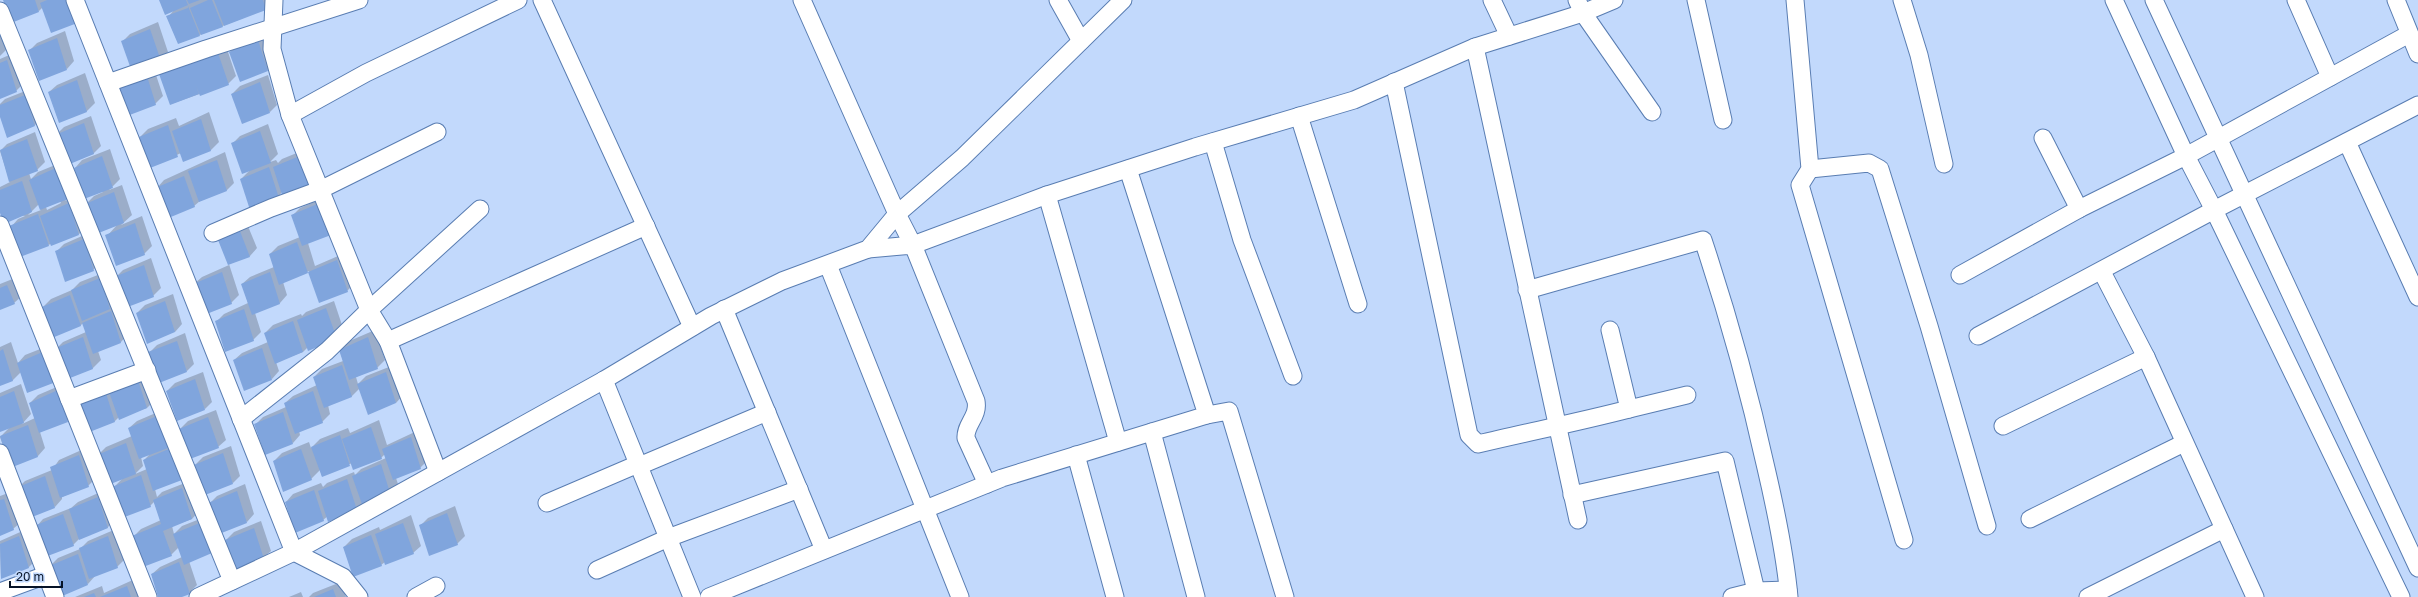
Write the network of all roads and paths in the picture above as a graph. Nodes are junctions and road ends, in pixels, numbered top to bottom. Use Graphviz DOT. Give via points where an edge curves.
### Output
graph roads {
  1 [pos="274,0"];
  2 [pos="359,0"];
  3 [pos="518,0"];
  4 [pos="544,0"];
  5 [pos="802,0"];
  6 [pos="1058,0"];
  7 [pos="1123,0"];
  8 [pos="1492,0"];
  9 [pos="1614,0"];
  10 [pos="1696,0"];
  11 [pos="1795,0"];
  12 [pos="1902,0"];
  13 [pos="2114,0"];
  14 [pos="2154,0"];
  15 [pos="2296,0"];
  16 [pos="2396,0"];
  17 [pos="81,2"];
  18 [pos="1580,6"];
  19 [pos="0,12"];
  20 [pos="273,27"];
  21 [pos="2409,34"];
  22 [pos="1509,36"];
  23 [pos="1081,41"];
  24 [pos="1475,47"];
  25 [pos="2418,54"];
  26 [pos="2330,77"];
  27 [pos="1394,82"];
  28 [pos="108,83"];
  29 [pos="2418,105"];
  30 [pos="1652,112"];
  31 [pos="290,115"];
  32 [pos="1299,116"];
  33 [pos="1723,120"];
  34 [pos="437,132"];
  35 [pos="2043,138"];
  36 [pos="2219,138"];
  37 [pos="1213,142"];
  38 [pos="2347,142"];
  39 [pos="2186,156"];
  40 [pos="1944,164"];
  41 [pos="1128,169"];
  42 [pos="1810,169"];
  43 [pos="320,190"];
  44 [pos="2246,194"];
  45 [pos="1047,195"];
  46 [pos="480,209"];
  47 [pos="2079,209"];
  48 [pos="2214,210"];
  49 [pos="897,214"];
  50 [pos="0,226"];
  51 [pos="646,226"];
  52 [pos="213,233"];
  53 [pos="913,245"];
  54 [pos="868,249"];
  55 [pos="828,265"];
  56 [pos="2102,272"];
  57 [pos="1960,275"];
  58 [pos="1527,290"];
  59 [pos="2418,297"];
  60 [pos="1358,304"];
  61 [pos="724,309"];
  62 [pos="369,310"];
  63 [pos="692,327"];
  64 [pos="1610,330"];
  65 [pos="1978,336"];
  66 [pos="388,341"];
  67 [pos="2146,357"];
  68 [pos="147,370"];
  69 [pos="1293,376"];
  70 [pos="604,380"];
  71 [pos="1687,395"];
  72 [pos="69,399"];
  73 [pos="1629,409"];
  74 [pos="767,412"];
  75 [pos="1206,415"];
  76 [pos="241,419"];
  77 [pos="2003,426"];
  78 [pos="1556,427"];
  79 [pos="1152,432"];
  80 [pos="1118,442"];
  81 [pos="2184,443"];
  82 [pos="0,453"];
  83 [pos="1076,455"];
  84 [pos="639,465"];
  85 [pos="438,472"];
  86 [pos="987,484"];
  87 [pos="6,486"];
  88 [pos="799,489"];
  89 [pos="1572,496"];
  90 [pos="547,503"];
  91 [pos="924,509"];
  92 [pos="2030,519"];
  93 [pos="1578,520"];
  94 [pos="1987,526"];
  95 [pos="2224,529"];
  96 [pos="668,538"];
  97 [pos="1904,540"];
  98 [pos="824,550"];
  99 [pos="294,552"];
  100 [pos="2418,568"];
  101 [pos="597,570"];
  102 [pos="46,575"];
  103 [pos="232,582"];
  104 [pos="436,586"];
  105 [pos="1756,591"];
  106 [pos="0,592"];
  107 [pos="1789,593"];
  108 [pos="55,597"];
  109 [pos="148,597"];
  110 [pos="198,597"];
  111 [pos="359,597"];
  112 [pos="416,597"];
  113 [pos="692,597"];
  114 [pos="709,597"];
  115 [pos="960,597"];
  116 [pos="1115,597"];
  117 [pos="1196,597"];
  118 [pos="1285,597"];
  119 [pos="1732,597"];
  120 [pos="2088,597"];
  121 [pos="2255,597"];
  122 [pos="2401,597"];
  1 -- 20 [label="street"];
  2 -- 20 [label="street"];
  3 -- 31 [label="street" via="366,73"];
  4 -- 51 [label="street"];
  5 -- 49 [label="street"];
  6 -- 23 [label="street"];
  7 -- 23 [label="street"];
  8 -- 22 [label="street"];
  9 -- 18 [label="street"];
  10 -- 33 [label="street"];
  11 -- 42 [label="street"];
  12 -- 40 [label="street" via="1919,54"];
  13 -- 39 [label="street"];
  14 -- 36 [label="street"];
  15 -- 26 [label="street"];
  16 -- 21 [label="street"];
  17 -- 28 [label="street"];
  18 -- 22 [label="street"];
  18 -- 30 [label="street"];
  19 -- 68 [label="street"];
  20 -- 28 [label="street"];
  20 -- 31 [label="street" via="272,49"];
  21 -- 25 [label="street"];
  21 -- 26 [label="street"];
  22 -- 24 [label="street"];
  23 -- 49 [label="street" via="962,158"];
  24 -- 27 [label="street"];
  24 -- 58 [label="street"];
  26 -- 36 [label="street"];
  27 -- 32 [label="street" via="1354,100"];
  27 -- 78 [label="street" via="1469,435 1478,444"];
  28 -- 76 [label="street"];
  29 -- 38 [label="street"];
  31 -- 43 [label="street"];
  32 -- 37 [label="street"];
  32 -- 60 [label="street"];
  34 -- 43 [label="street"];
  35 -- 47 [label="street"];
  36 -- 39 [label="street"];
  36 -- 44 [label="street"];
  37 -- 41 [label="street"];
  37 -- 69 [label="street" via="1242,240"];
  38 -- 44 [label="street"];
  38 -- 59 [label="street"];
  39 -- 47 [label="street"];
  39 -- 48 [label="street"];
  41 -- 45 [label="street"];
  41 -- 75 [label="street"];
  42 -- 94 [label="street" via="1869,163 1880,169 1930,326"];
  42 -- 97 [label="street" via="1800,185"];
  43 -- 52 [label="street"];
  43 -- 62 [label="street"];
  44 -- 48 [label="street"];
  44 -- 100 [label="street"];
  45 -- 53 [label="street"];
  45 -- 80 [label="street"];
  46 -- 62 [label="street"];
  47 -- 57 [label="street"];
  48 -- 56 [label="street"];
  48 -- 122 [label="street"];
  49 -- 53 [label="street"];
  49 -- 54 [label="street"];
  50 -- 72 [label="street"];
  51 -- 63 [label="street"];
  51 -- 66 [label="street"];
  53 -- 54 [label="street"];
  53 -- 86 [label="street" via="976,401 976,415 965,431"];
  54 -- 55 [label="street"];
  55 -- 61 [label="street" via="782,282"];
  55 -- 91 [label="street"];
  56 -- 65 [label="street"];
  56 -- 67 [label="street"];
  58 -- 78 [label="street"];
  58 -- 107 [label="street" via="1703,240 1725,305 1751,401 1784,551"];
  61 -- 63 [label="street"];
  61 -- 74 [label="street"];
  62 -- 66 [label="street"];
  62 -- 76 [label="street" via="327,351"];
  63 -- 70 [label="street"];
  64 -- 73 [label="street"];
  66 -- 85 [label="street"];
  67 -- 77 [label="street"];
  67 -- 81 [label="street"];
  68 -- 72 [label="street"];
  68 -- 103 [label="street"];
  70 -- 84 [label="street"];
  70 -- 85 [label="street"];
  71 -- 73 [label="street"];
  72 -- 109 [label="street"];
  73 -- 78 [label="street"];
  74 -- 84 [label="street"];
  74 -- 88 [label="street"];
  75 -- 79 [label="street"];
  75 -- 118 [label="street" via="1229,411"];
  76 -- 99 [label="street"];
  78 -- 89 [label="street"];
  79 -- 80 [label="street"];
  79 -- 117 [label="street"];
  80 -- 83 [label="street"];
  81 -- 92 [label="street"];
  81 -- 95 [label="street"];
  82 -- 87 [label="street"];
  83 -- 86 [label="street"];
  83 -- 116 [label="street"];
  84 -- 90 [label="street"];
  84 -- 96 [label="street"];
  85 -- 99 [label="street"];
  86 -- 91 [label="street"];
  87 -- 102 [label="street"];
  88 -- 96 [label="street"];
  88 -- 98 [label="street"];
  89 -- 93 [label="street"];
  89 -- 105 [label="street" via="1725,461"];
  91 -- 98 [label="street"];
  91 -- 115 [label="street"];
  95 -- 120 [label="street"];
  95 -- 121 [label="street"];
  96 -- 101 [label="street"];
  96 -- 113 [label="street"];
  98 -- 114 [label="street"];
  99 -- 103 [label="street"];
  99 -- 111 [label="street" via="344,577"];
  102 -- 106 [label="street"];
  102 -- 108 [label="street"];
  103 -- 110 [label="street"];
  104 -- 112 [label="street"];
  105 -- 107 [label="street"];
  105 -- 119 [label="street"];
}
